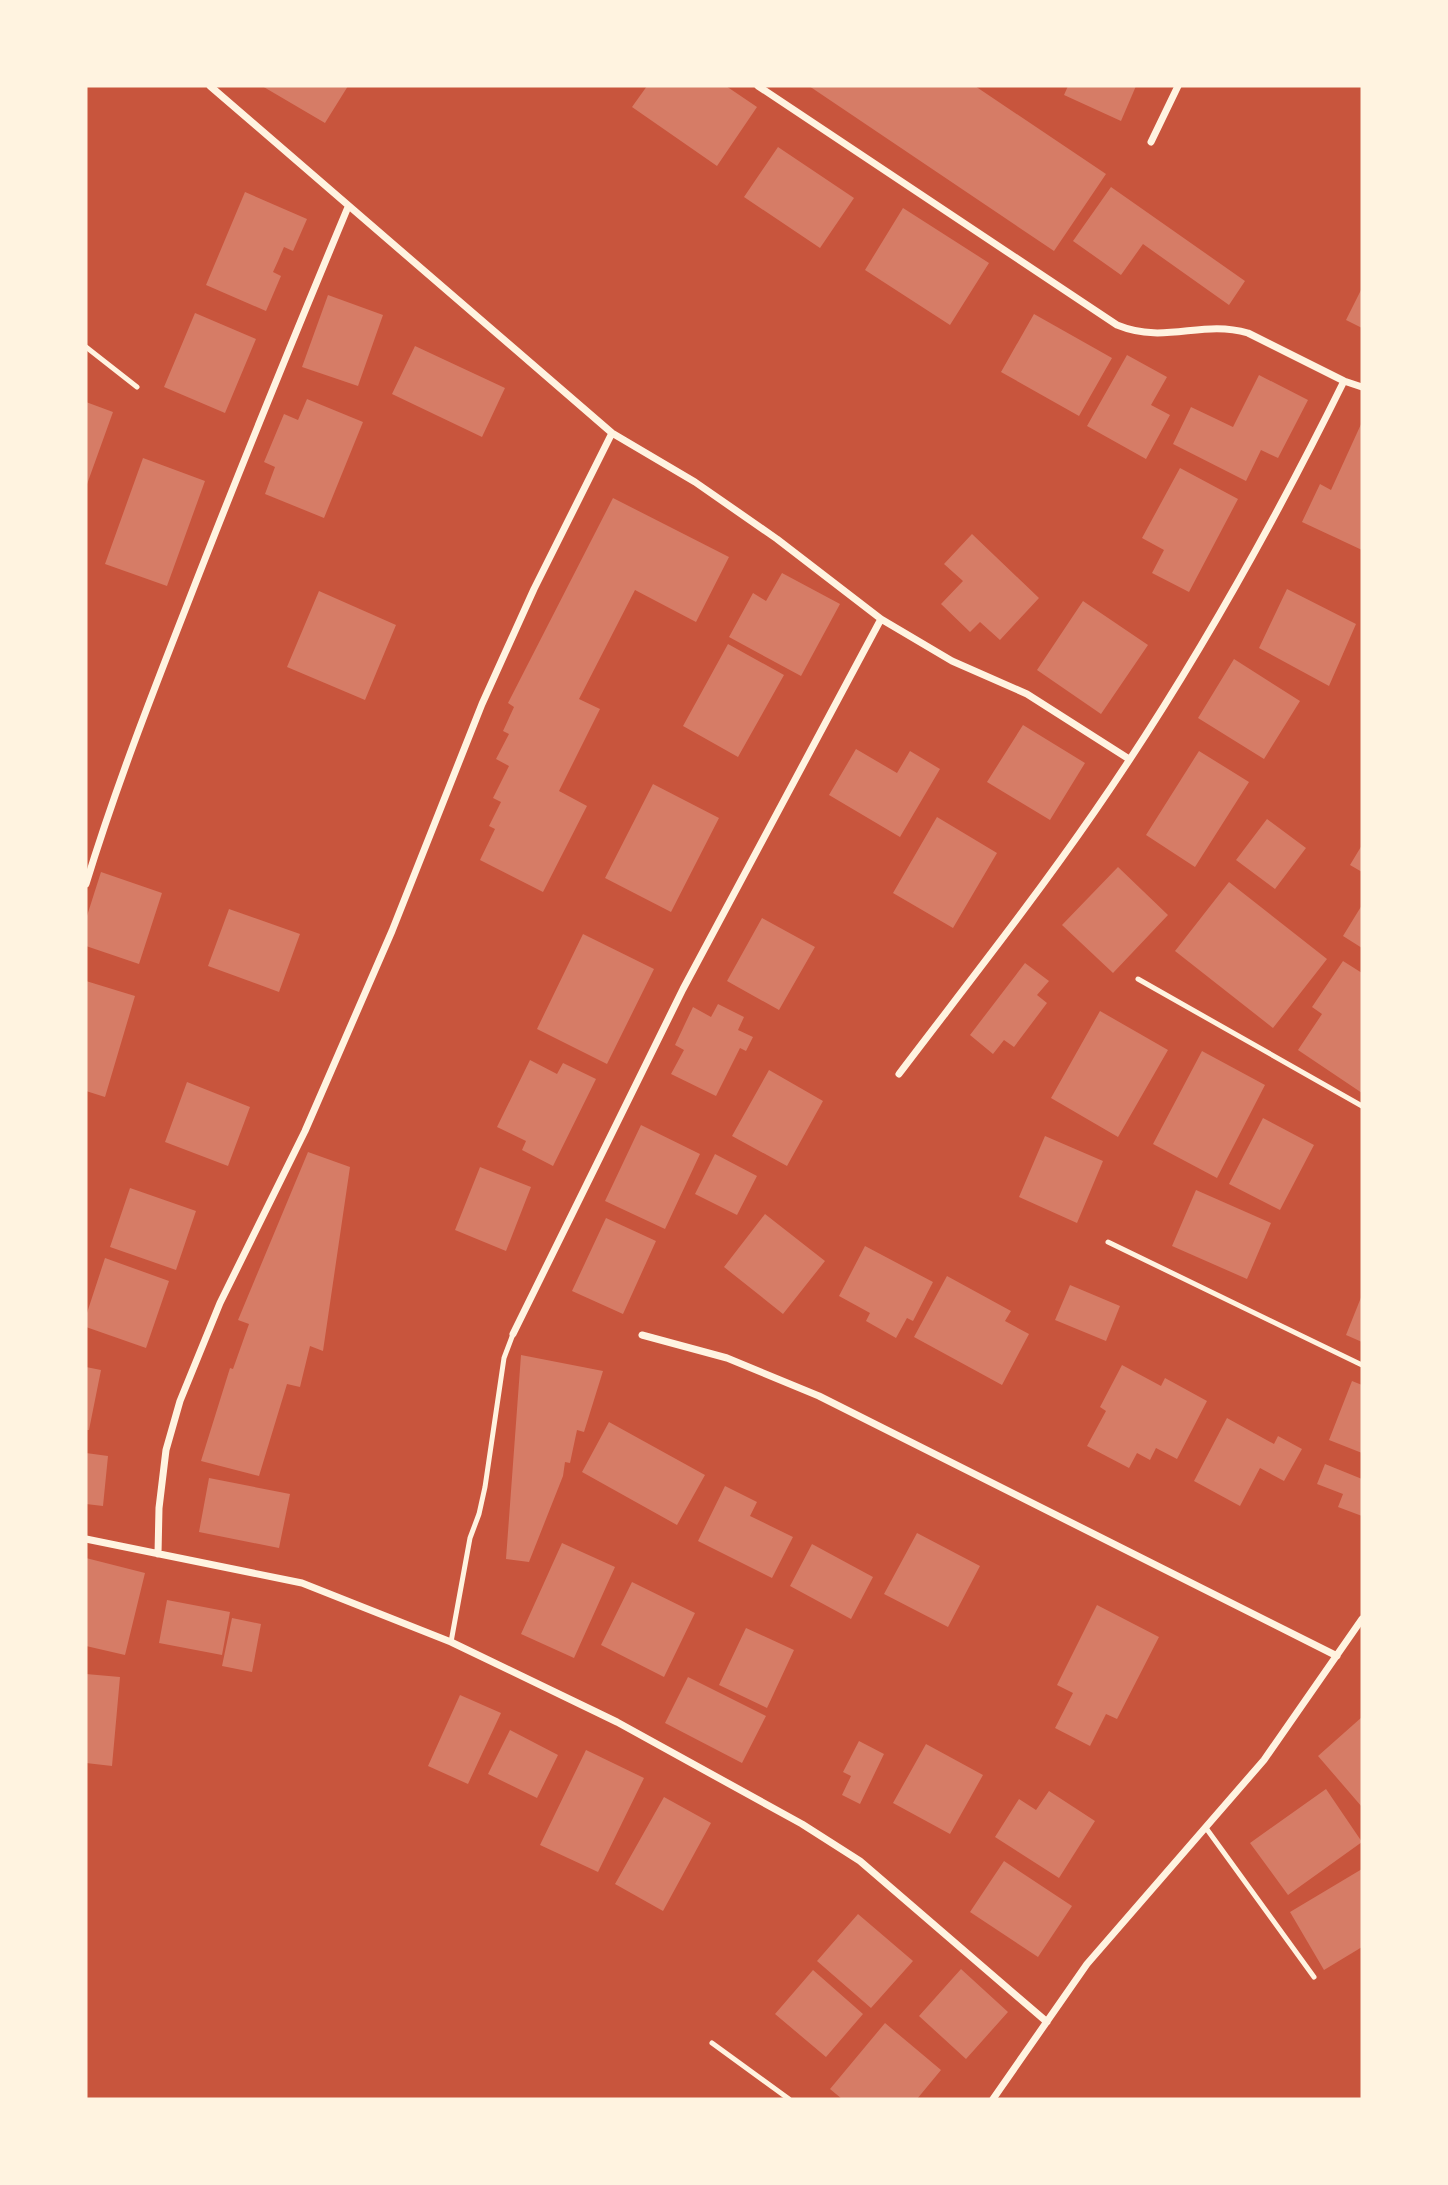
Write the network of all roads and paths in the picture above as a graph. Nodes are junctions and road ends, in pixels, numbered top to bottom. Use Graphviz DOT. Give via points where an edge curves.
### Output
graph roads {
  1 [pos="210,86"];
  2 [pos="758,86"];
  3 [pos="1178,86"];
  4 [pos="1151,142"];
  5 [pos="348,207"];
  6 [pos="86,347"];
  7 [pos="1344,381"];
  8 [pos="136,387"];
  9 [pos="1362,387"];
  10 [pos="612,433"];
  11 [pos="881,619"];
  12 [pos="1129,759"];
  13 [pos="86,884"];
  14 [pos="1138,979"];
  15 [pos="899,1074"];
  16 [pos="1362,1106"];
  17 [pos="1108,1242"];
  18 [pos="513,1334"];
  19 [pos="642,1335"];
  20 [pos="1362,1364"];
  21 [pos="86,1539"];
  22 [pos="158,1554"];
  23 [pos="1362,1619"];
  24 [pos="451,1642"];
  25 [pos="1337,1656"];
  26 [pos="1206,1828"];
  27 [pos="1314,1977"];
  28 [pos="1046,2022"];
  29 [pos="712,2043"];
  30 [pos="789,2099"];
  31 [pos="993,2099"];
  1 -- 5 [label="street"];
  2 -- 7 [label="street" via="1117,325 1153,334 1232,328"];
  3 -- 4 [label="street"];
  5 -- 10 [label="street"];
  5 -- 13 [label="street" via="184,612"];
  6 -- 8 [label="lane"];
  7 -- 9 [label="street"];
  7 -- 12 [label="street" via="1219,614"];
  10 -- 11 [label="street" via="695,482"];
  10 -- 22 [label="street" via="482,704 392,931 321,1094 220,1303 180,1401 166,1450"];
  11 -- 12 [label="street" via="952,661 1027,694"];
  11 -- 18 [label="street" via="683,989"];
  12 -- 15 [label="street" via="1042,885"];
  14 -- 16 [label="lane"];
  17 -- 20 [label="lane"];
  18 -- 24 [label="lane" via="504,1358 485,1487 470,1538"];
  19 -- 25 [label="street" via="727,1358 819,1396"];
  21 -- 22 [label="street"];
  22 -- 24 [label="street" via="302,1583"];
  23 -- 25 [label="street"];
  24 -- 28 [label="street" via="617,1722 860,1861"];
  25 -- 26 [label="street" via="1264,1760"];
  26 -- 27 [label="lane"];
  26 -- 28 [label="street" via="1087,1964"];
  28 -- 31 [label="street"];
  29 -- 30 [label="lane"];
}
